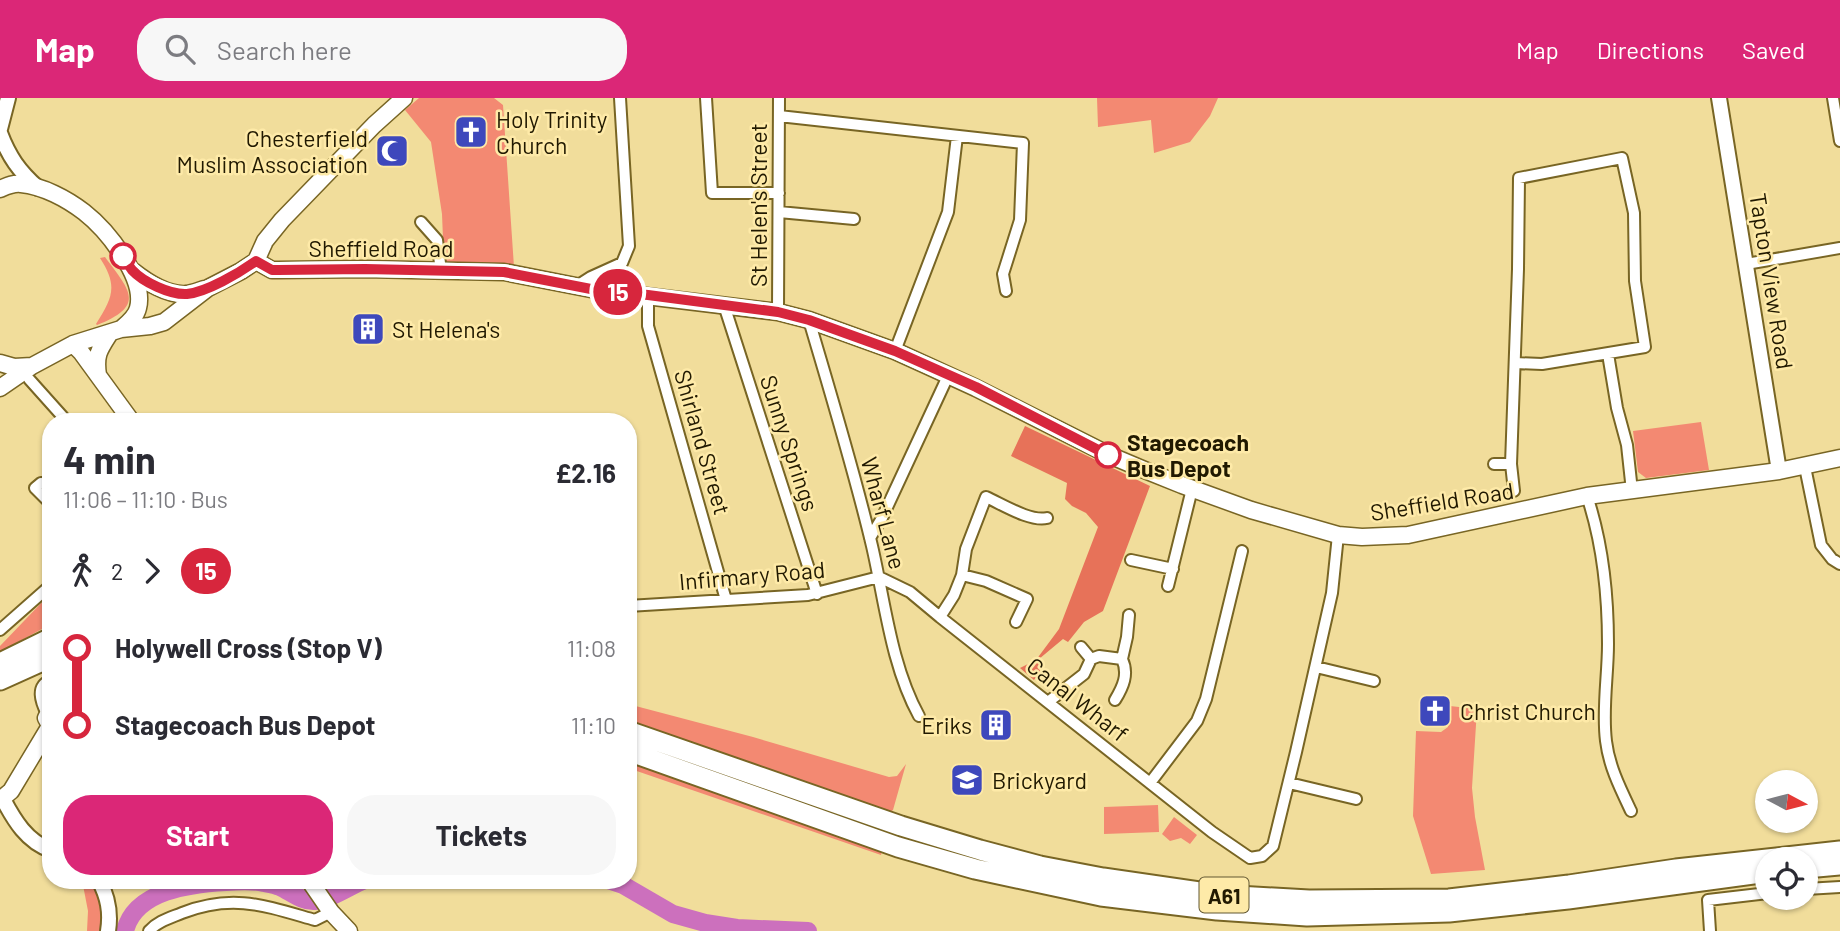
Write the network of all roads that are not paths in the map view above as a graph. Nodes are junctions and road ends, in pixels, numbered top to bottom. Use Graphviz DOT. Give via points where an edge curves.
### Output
graph roads {
  1 [pos="8,98"];
  2 [pos="404,98"];
  3 [pos="620,98"];
  4 [pos="706,98"];
  5 [pos="779,98"];
  6 [pos="1719,98"];
  7 [pos="1833,98"];
  8 [pos="779,116"];
  9 [pos="0,131"];
  10 [pos="957,136"];
  11 [pos="1840,141"];
  12 [pos="38,188"];
  13 [pos="0,189"];
  14 [pos="779,193"];
  15 [pos="779,212"];
  16 [pos="854,219"];
  17 [pos="421,222"];
  18 [pos="1840,247"];
  19 [pos="256,261"];
  20 [pos="1746,264"];
  21 [pos="133,271"];
  22 [pos="441,271"];
  23 [pos="577,286"];
  24 [pos="208,288"];
  25 [pos="1006,291"];
  26 [pos="648,295"];
  27 [pos="724,306"];
  28 [pos="778,312"];
  29 [pos="809,320"];
  30 [pos="116,331"];
  31 [pos="73,344"];
  32 [pos="895,351"];
  33 [pos="1608,354"];
  34 [pos="0,363"];
  35 [pos="1515,363"];
  36 [pos="30,372"];
  37 [pos="99,375"];
  38 [pos="948,376"];
  39 [pos="0,380"];
  40 [pos="0,388"];
  41 [pos="61,413"];
  42 [pos="126,413"];
  43 [pos="1840,458"];
  44 [pos="1494,464"];
  45 [pos="1511,464"];
  46 [pos="1805,467"];
  47 [pos="1779,471"];
  48 [pos="41,483"];
  49 [pos="1192,489"];
  50 [pos="1514,491"];
  51 [pos="1632,491"];
  52 [pos="42,496"];
  53 [pos="1587,496"];
  54 [pos="1046,518"];
  55 [pos="1338,535"];
  56 [pos="870,538"];
  57 [pos="1242,551"];
  58 [pos="1131,560"];
  59 [pos="1840,565"];
  60 [pos="1173,569"];
  61 [pos="962,575"];
  62 [pos="879,577"];
  63 [pos="1168,586"];
  64 [pos="42,593"];
  65 [pos="817,594"];
  66 [pos="726,600"];
  67 [pos="637,605"];
  68 [pos="1129,615"];
  69 [pos="940,617"];
  70 [pos="1016,622"];
  71 [pos="0,631"];
  72 [pos="42,642"];
  73 [pos="1081,647"];
  74 [pos="1091,659"];
  75 [pos="1122,659"];
  76 [pos="42,661"];
  77 [pos="0,663"];
  78 [pos="1316,667"];
  79 [pos="0,680"];
  80 [pos="1374,681"];
  81 [pos="1115,700"];
  82 [pos="1048,702"];
  83 [pos="919,716"];
  84 [pos="42,731"];
  85 [pos="637,734"];
  86 [pos="637,754"];
  87 [pos="1150,783"];
  88 [pos="1289,783"];
  89 [pos="5,797"];
  90 [pos="1356,799"];
  91 [pos="1631,811"];
  92 [pos="42,846"];
  93 [pos="1840,851"];
  94 [pos="1840,865"];
  95 [pos="1818,867"];
  96 [pos="1755,874"];
  97 [pos="1840,887"];
  98 [pos="1818,888"];
  99 [pos="103,889"];
  100 [pos="315,889"];
  101 [pos="1755,894"];
  102 [pos="331,912"];
  103 [pos="108,931"];
  104 [pos="149,931"];
  105 [pos="349,931"];
  106 [pos="1710,931"];
  1 -- 9 [label="street"];
  2 -- 19 [label="main road" via="282,220"];
  3 -- 23 [label="street" via="629,246 622,263"];
  4 -- 14 [label="street" via="712,193"];
  5 -- 8 [label="street, St Helen's Street"];
  6 -- 20 [label="street, Tapton View Road"];
  7 -- 11 [label="street"];
  8 -- 10 [label="street"];
  8 -- 14 [label="street, St Helen's Street"];
  9 -- 12 [label="street" via="13,161"];
  10 -- 25 [label="street" via="1023,143 1020,220 1003,274"];
  10 -- 32 [label="street" via="948,212"];
  12 -- 13 [label="main road" via="21,184"];
  12 -- 21 [label="main road" via="86,214"];
  14 -- 15 [label="street, St Helen's Street"];
  15 -- 16 [label="street"];
  15 -- 28 [label="street, St Helen's Street"];
  17 -- 22 [label="street" via="437,240"];
  18 -- 20 [label="street"];
  19 -- 22 [label="main road, Sheffield Road" via="272,270"];
  19 -- 24 [label="main road"];
  20 -- 47 [label="street, Tapton View Road"];
  21 -- 24 [label="main road" via="155,286 178,293"];
  21 -- 30 [label="main road" via="138,308"];
  22 -- 23 [label="main road, Sheffield Road" via="504,272"];
  23 -- 26 [label="main road, Sheffield Road"];
  24 -- 30 [label="main road" via="164,322"];
  26 -- 27 [label="main road, Sheffield Road"];
  26 -- 66 [label="street, Shirland Street" via="648,326"];
  27 -- 28 [label="main road, Sheffield Road"];
  27 -- 65 [label="street, Sunny Springs"];
  28 -- 29 [label="main road, Sheffield Road"];
  29 -- 32 [label="main road, Sheffield Road"];
  29 -- 56 [label="street, Wharf Lane"];
  30 -- 31 [label="main road"];
  30 -- 37 [label="main road" via="98,352"];
  31 -- 36 [label="main road"];
  31 -- 37 [label="main road"];
  32 -- 38 [label="main road, Sheffield Road"];
  33 -- 35 [label="street" via="1542,364"];
  33 -- 35 [label="street" via="1645,347 1635,281 1634,213 1622,158 1519,178"];
  33 -- 51 [label="street"];
  34 -- 36 [label="main road"];
  35 -- 45 [label="street"];
  36 -- 39 [label="street"];
  36 -- 40 [label="main road"];
  36 -- 41 [label="street"];
  37 -- 42 [label="main road"];
  38 -- 49 [label="main road, Sheffield Road" via="1109,455"];
  38 -- 56 [label="street"];
  43 -- 46 [label="main road, Sheffield Road"];
  44 -- 45 [label="street"];
  45 -- 50 [label="street"];
  46 -- 47 [label="main road, Sheffield Road"];
  46 -- 59 [label="street" via="1821,545"];
  47 -- 51 [label="main road, Sheffield Road"];
  48 -- 52 [label="street" via="34,488"];
  49 -- 55 [label="main road, Sheffield Road"];
  49 -- 60 [label="street"];
  51 -- 53 [label="main road, Sheffield Road"];
  53 -- 55 [label="main road, Sheffield Road" via="1408,535"];
  53 -- 91 [label="street" via="1601,545 1606,587 1606,740 1611,766"];
  54 -- 61 [label="street" via="1030,518 986,497 966,549"];
  55 -- 78 [label="street" via="1332,593"];
  56 -- 62 [label="street, Wharf Lane"];
  57 -- 87 [label="street" via="1206,699 1197,721"];
  58 -- 60 [label="street"];
  60 -- 63 [label="street"];
  61 -- 69 [label="street"];
  61 -- 70 [label="street" via="1027,599"];
  62 -- 65 [label="street, Infirmary Road"];
  62 -- 69 [label="street, Canal Wharf" via="910,592"];
  62 -- 83 [label="street, Wharf Lane" via="903,677"];
  64 -- 71 [label="street"];
  65 -- 66 [label="street, Infirmary Road"];
  66 -- 67 [label="street, Infirmary Road"];
  68 -- 75 [label="street"];
  69 -- 82 [label="street, Canal Wharf"];
  72 -- 77 [label="highway"];
  73 -- 74 [label="street"];
  74 -- 75 [label="street"];
  74 -- 82 [label="street" via="1084,674"];
  75 -- 81 [label="street" via="1126,673"];
  76 -- 79 [label="highway"];
  78 -- 80 [label="street"];
  78 -- 88 [label="street"];
  82 -- 87 [label="street, Canal Wharf"];
  84 -- 89 [label="main road"];
  85 -- 93 [label="highway, A61" via="980,850 1103,878 1220,895 1449,899"];
  86 -- 96 [label="highway, A61" via="898,847 975,869 1101,895 1217,910 1307,916 1448,912"];
  87 -- 88 [label="street, Canal Wharf" via="1250,858 1262,856 1273,846"];
  88 -- 90 [label="street"];
  89 -- 92 [label="street" via="20,829"];
  94 -- 95 [label="highway"];
  97 -- 98 [label="street"];
  99 -- 103 [label="street" via="110,913"];
  100 -- 102 [label="main road"];
  101 -- 106 [label="street" via="1708,900"];
  102 -- 104 [label="street" via="315,920 237,901 198,906"];
  102 -- 105 [label="main road"];
}
